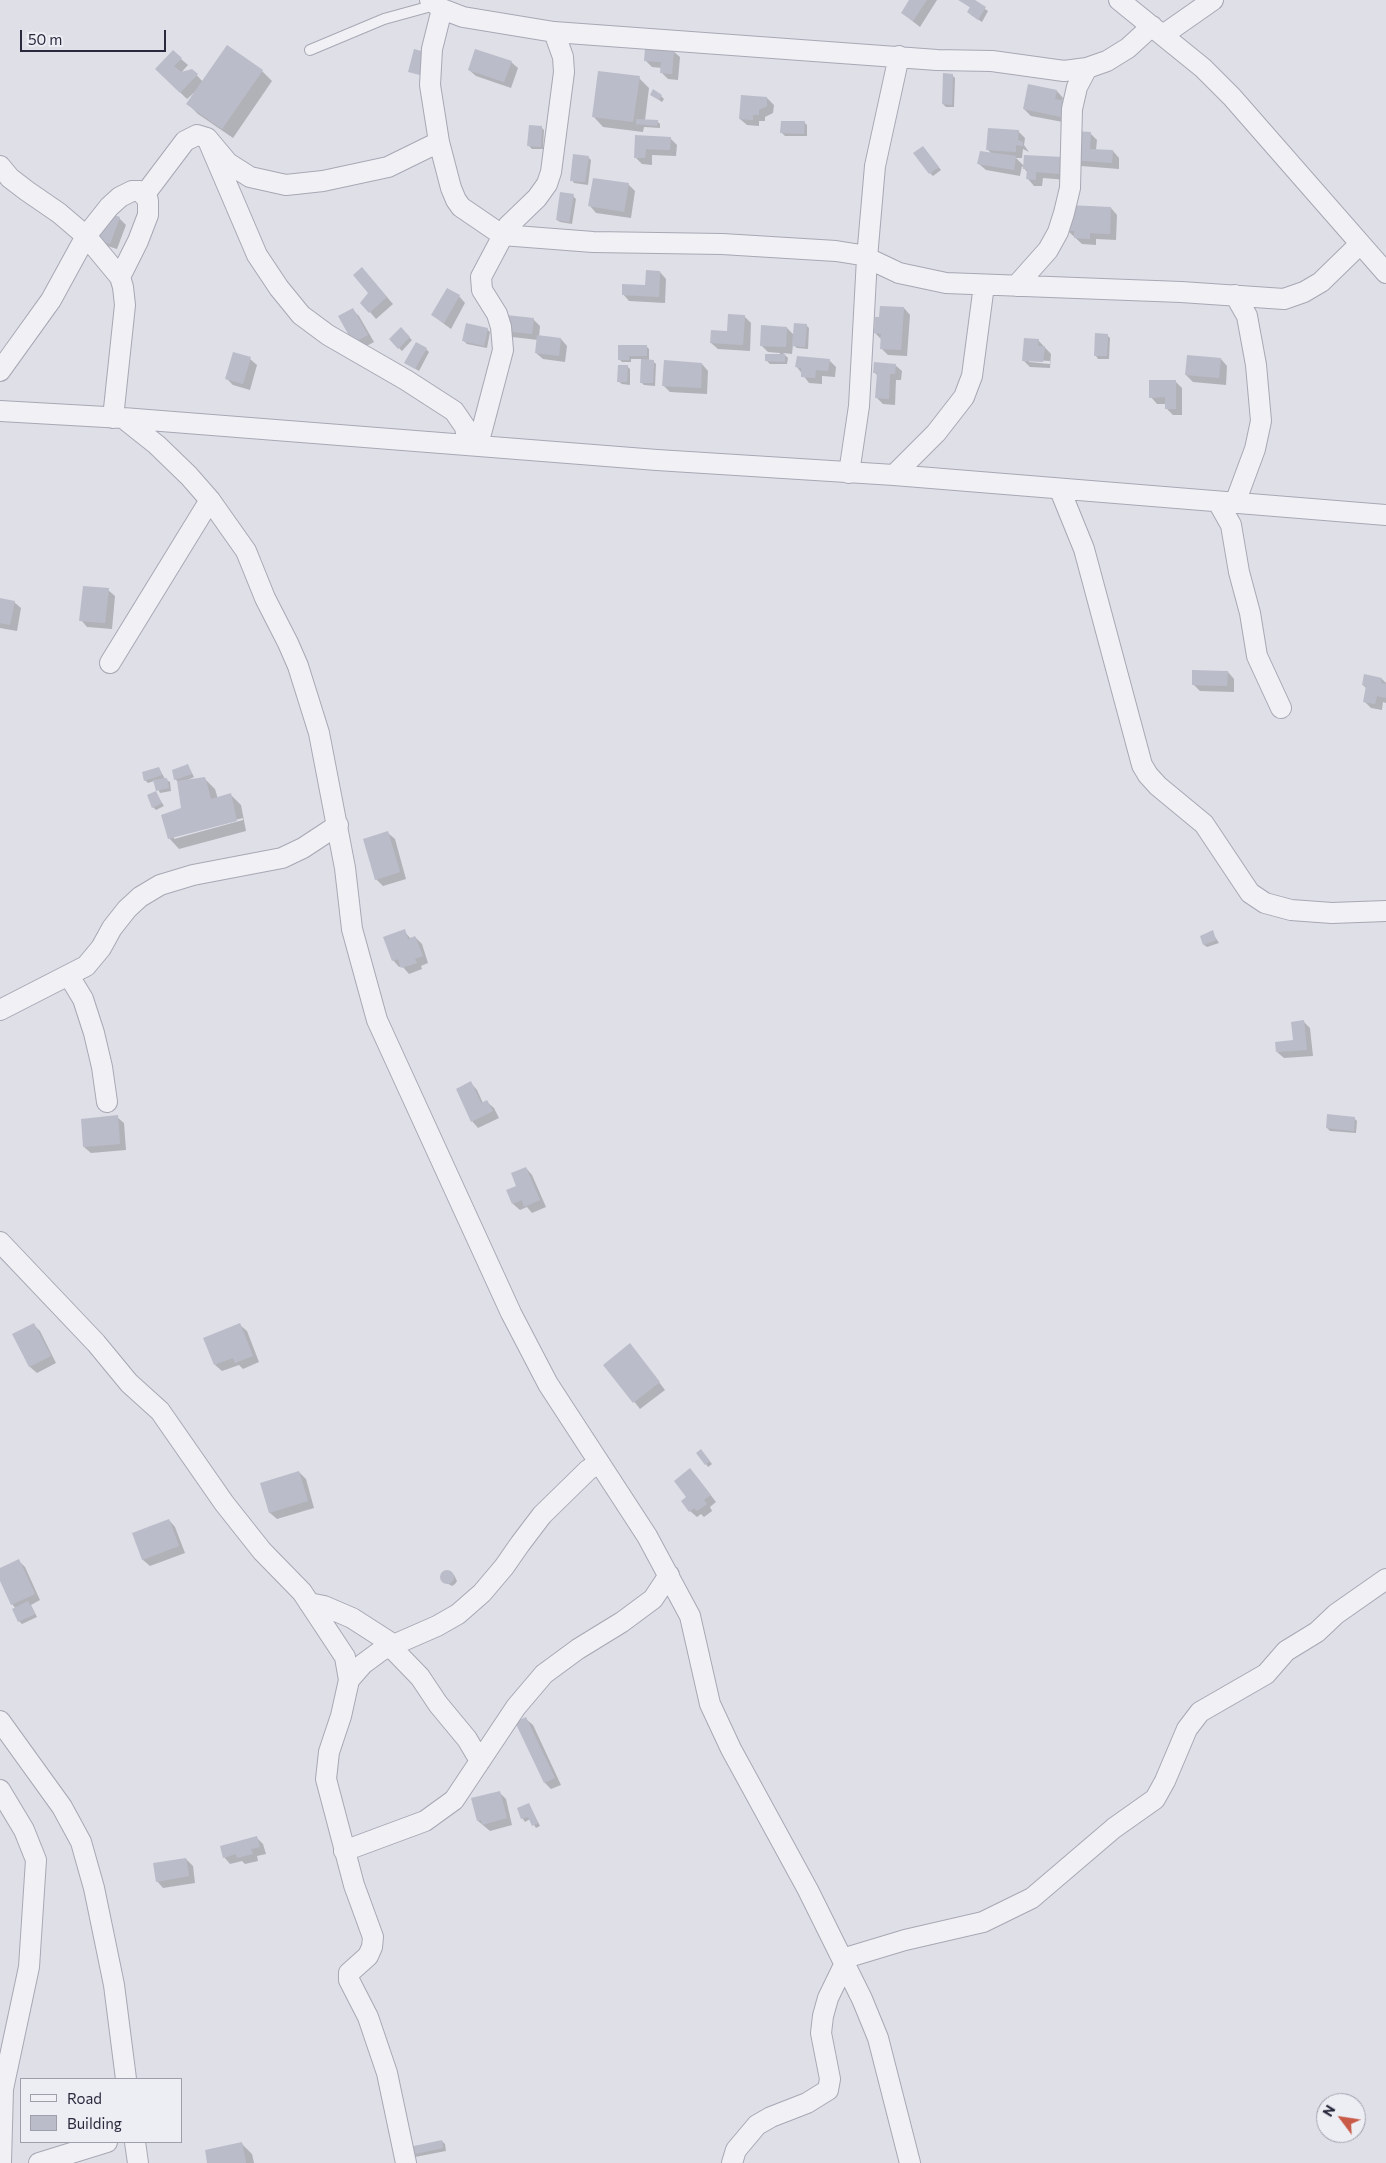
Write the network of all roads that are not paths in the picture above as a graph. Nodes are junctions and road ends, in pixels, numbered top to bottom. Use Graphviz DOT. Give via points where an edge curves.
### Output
graph roads {
  1 [pos="1120,0"];
  2 [pos="1213,0"];
  3 [pos="436,4"];
  4 [pos="1157,30"];
  5 [pos="554,32"];
  6 [pos="310,50"];
  7 [pos="899,56"];
  8 [pos="1087,68"];
  9 [pos="207,138"];
  10 [pos="439,142"];
  11 [pos="0,166"];
  12 [pos="145,194"];
  13 [pos="502,235"];
  14 [pos="86,236"];
  15 [pos="1360,244"];
  16 [pos="867,258"];
  17 [pos="1386,273"];
  18 [pos="120,277"];
  19 [pos="984,285"];
  20 [pos="1016,286"];
  21 [pos="1235,294"];
  22 [pos="0,371"];
  23 [pos="0,411"];
  24 [pos="118,418"];
  25 [pos="473,444"];
  26 [pos="849,473"];
  27 [pos="894,475"];
  28 [pos="1060,490"];
  29 [pos="210,500"];
  30 [pos="1227,502"];
  31 [pos="1386,515"];
  32 [pos="110,663"];
  33 [pos="1281,708"];
  34 [pos="338,825"];
  35 [pos="1386,911"];
  36 [pos="69,976"];
  37 [pos="0,1010"];
  38 [pos="107,1102"];
  39 [pos="0,1242"];
  40 [pos="599,1463"];
  41 [pos="669,1575"];
  42 [pos="1386,1579"];
  43 [pos="310,1603"];
  44 [pos="392,1646"];
  45 [pos="349,1680"];
  46 [pos="0,1721"];
  47 [pos="480,1761"];
  48 [pos="0,1790"];
  49 [pos="344,1851"];
  50 [pos="844,1961"];
  51 [pos="126,2078"];
  52 [pos="104,2143"];
  53 [pos="135,2143"];
  54 [pos="1,2163"];
  55 [pos="39,2163"];
  56 [pos="138,2163"];
  57 [pos="406,2163"];
  58 [pos="732,2163"];
  59 [pos="910,2163"];
  1 -- 4 [label="street"];
  2 -- 4 [label="street"];
  3 -- 5 [label="street" via="463,17"];
  3 -- 6 [label="lane" via="384,19"];
  3 -- 10 [label="street" via="430,85"];
  4 -- 8 [label="street" via="1107,61"];
  4 -- 15 [label="street" via="1232,97"];
  5 -- 7 [label="street"];
  5 -- 13 [label="street" via="563,57 564,72 551,172 537,198"];
  7 -- 8 [label="street" via="992,61 1064,71"];
  7 -- 16 [label="street" via="875,166"];
  8 -- 20 [label="street" via="1077,87 1072,110 1070,188 1058,232 1048,250"];
  9 -- 10 [label="street" via="238,171 286,185 388,167"];
  9 -- 12 [label="street" via="196,135 185,141"];
  9 -- 25 [label="street" via="257,255 301,315 328,336 454,411"];
  10 -- 13 [label="street" via="456,200 472,216"];
  11 -- 14 [label="street" via="21,187"];
  12 -- 14 [label="street" via="132,191 120,197"];
  12 -- 18 [label="street" via="148,215"];
  13 -- 16 [label="street" via="593,242 750,245 836,251"];
  13 -- 25 [label="street" via="480,284 497,314 503,350"];
  14 -- 18 [label="street"];
  14 -- 22 [label="street" via="51,300"];
  15 -- 17 [label="street"];
  15 -- 21 [label="street" via="1321,282 1304,292 1284,299"];
  16 -- 19 [label="street" via="899,273 922,279"];
  16 -- 26 [label="street" via="859,406"];
  18 -- 24 [label="street" via="124,305"];
  19 -- 20 [label="street"];
  19 -- 27 [label="street" via="972,376 964,397 936,433"];
  20 -- 21 [label="street"];
  21 -- 30 [label="street" via="1247,316 1261,421 1255,449"];
  23 -- 24 [label="street"];
  24 -- 25 [label="street"];
  24 -- 29 [label="street" via="157,445"];
  25 -- 26 [label="street"];
  26 -- 27 [label="street"];
  27 -- 28 [label="street"];
  28 -- 30 [label="street"];
  28 -- 35 [label="street" via="1084,548 1142,765 1148,775 1204,824 1250,893 1265,903 1291,910"];
  29 -- 32 [label="street"];
  29 -- 34 [label="street" via="246,551 298,666 319,733"];
  30 -- 31 [label="street"];
  30 -- 33 [label="street" via="1257,656"];
  34 -- 36 [label="street" via="282,858 160,885 127,909 86,966"];
  34 -- 40 [label="street" via="352,929 377,1020 510,1312 548,1384"];
  36 -- 37 [label="street"];
  36 -- 38 [label="street" via="83,999 94,1032"];
  39 -- 43 [label="street" via="96,1343 128,1383 160,1411 262,1552"];
  40 -- 41 [label="street"];
  40 -- 44 [label="street" via="542,1515 482,1593 458,1614"];
  41 -- 47 [label="street" via="653,1599 544,1674 516,1707"];
  41 -- 50 [label="street" via="690,1616 710,1704"];
  42 -- 50 [label="street" via="1336,1614 1317,1632 1286,1651 1266,1674 1200,1712 1187,1729 1155,1799 1114,1828 1032,1898 983,1922 906,1940"];
  43 -- 44 [label="street" via="352,1618"];
  43 -- 45 [label="street" via="345,1656"];
  44 -- 45 [label="street" via="364,1664"];
  44 -- 47 [label="street" via="420,1677"];
  45 -- 49 [label="street" via="329,1752 326,1779"];
  46 -- 51 [label="street" via="62,1808 81,1842 114,1985"];
  47 -- 49 [label="street" via="454,1800 425,1820"];
  48 -- 54 [label="street" via="24,1830 36,1860 30,1967 3,2089"];
  49 -- 57 [label="street" via="373,1937 368,1956 349,1973 349,1980 368,2017 387,2073"];
  50 -- 58 [label="street" via="823,2016 822,2033 830,2079 828,2090 807,2104 757,2125 736,2150"];
  50 -- 59 [label="street" via="878,2038"];
  52 -- 55 [label="street"];
  53 -- 56 [label="street"];
}
